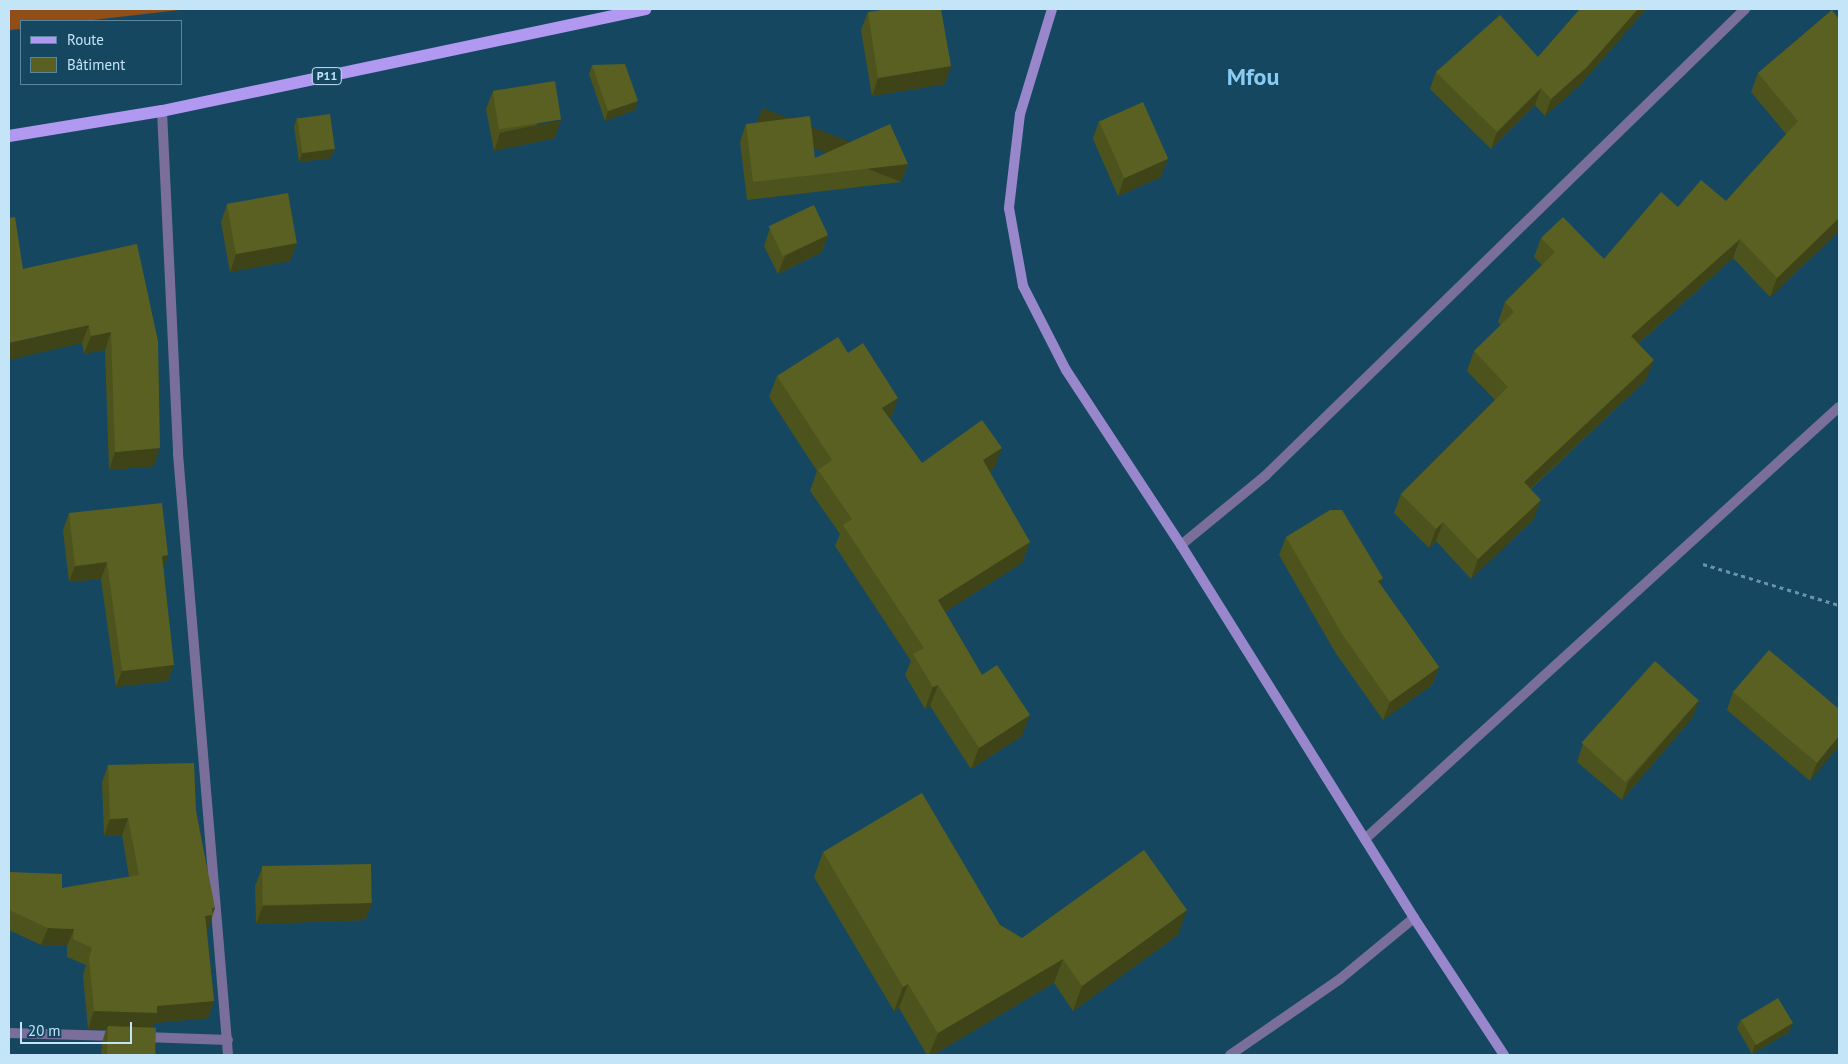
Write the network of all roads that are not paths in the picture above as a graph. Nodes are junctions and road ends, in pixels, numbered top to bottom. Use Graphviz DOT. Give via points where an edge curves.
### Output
graph roads {
  1 [pos="645,9"];
  2 [pos="1052,9"];
  3 [pos="1744,9"];
  4 [pos="162,111"];
  5 [pos="9,136"];
  6 [pos="1839,407"];
  7 [pos="1180,545"];
  8 [pos="1365,840"];
  9 [pos="1414,918"];
  10 [pos="9,1033"];
  11 [pos="228,1040"];
  12 [pos="228,1055"];
  13 [pos="1230,1055"];
  14 [pos="1504,1055"];
  1 -- 4 [label="main road, P11"];
  2 -- 7 [label="main road" via="1020,114 1009,208 1023,286 1066,370"];
  3 -- 7 [label="street" via="1265,476"];
  4 -- 5 [label="main road, P11"];
  4 -- 11 [label="street" via="178,454"];
  6 -- 8 [label="street"];
  7 -- 8 [label="main road"];
  8 -- 9 [label="main road"];
  9 -- 13 [label="street" via="1340,979"];
  9 -- 14 [label="main road"];
  10 -- 11 [label="street"];
  11 -- 12 [label="street"];
}
